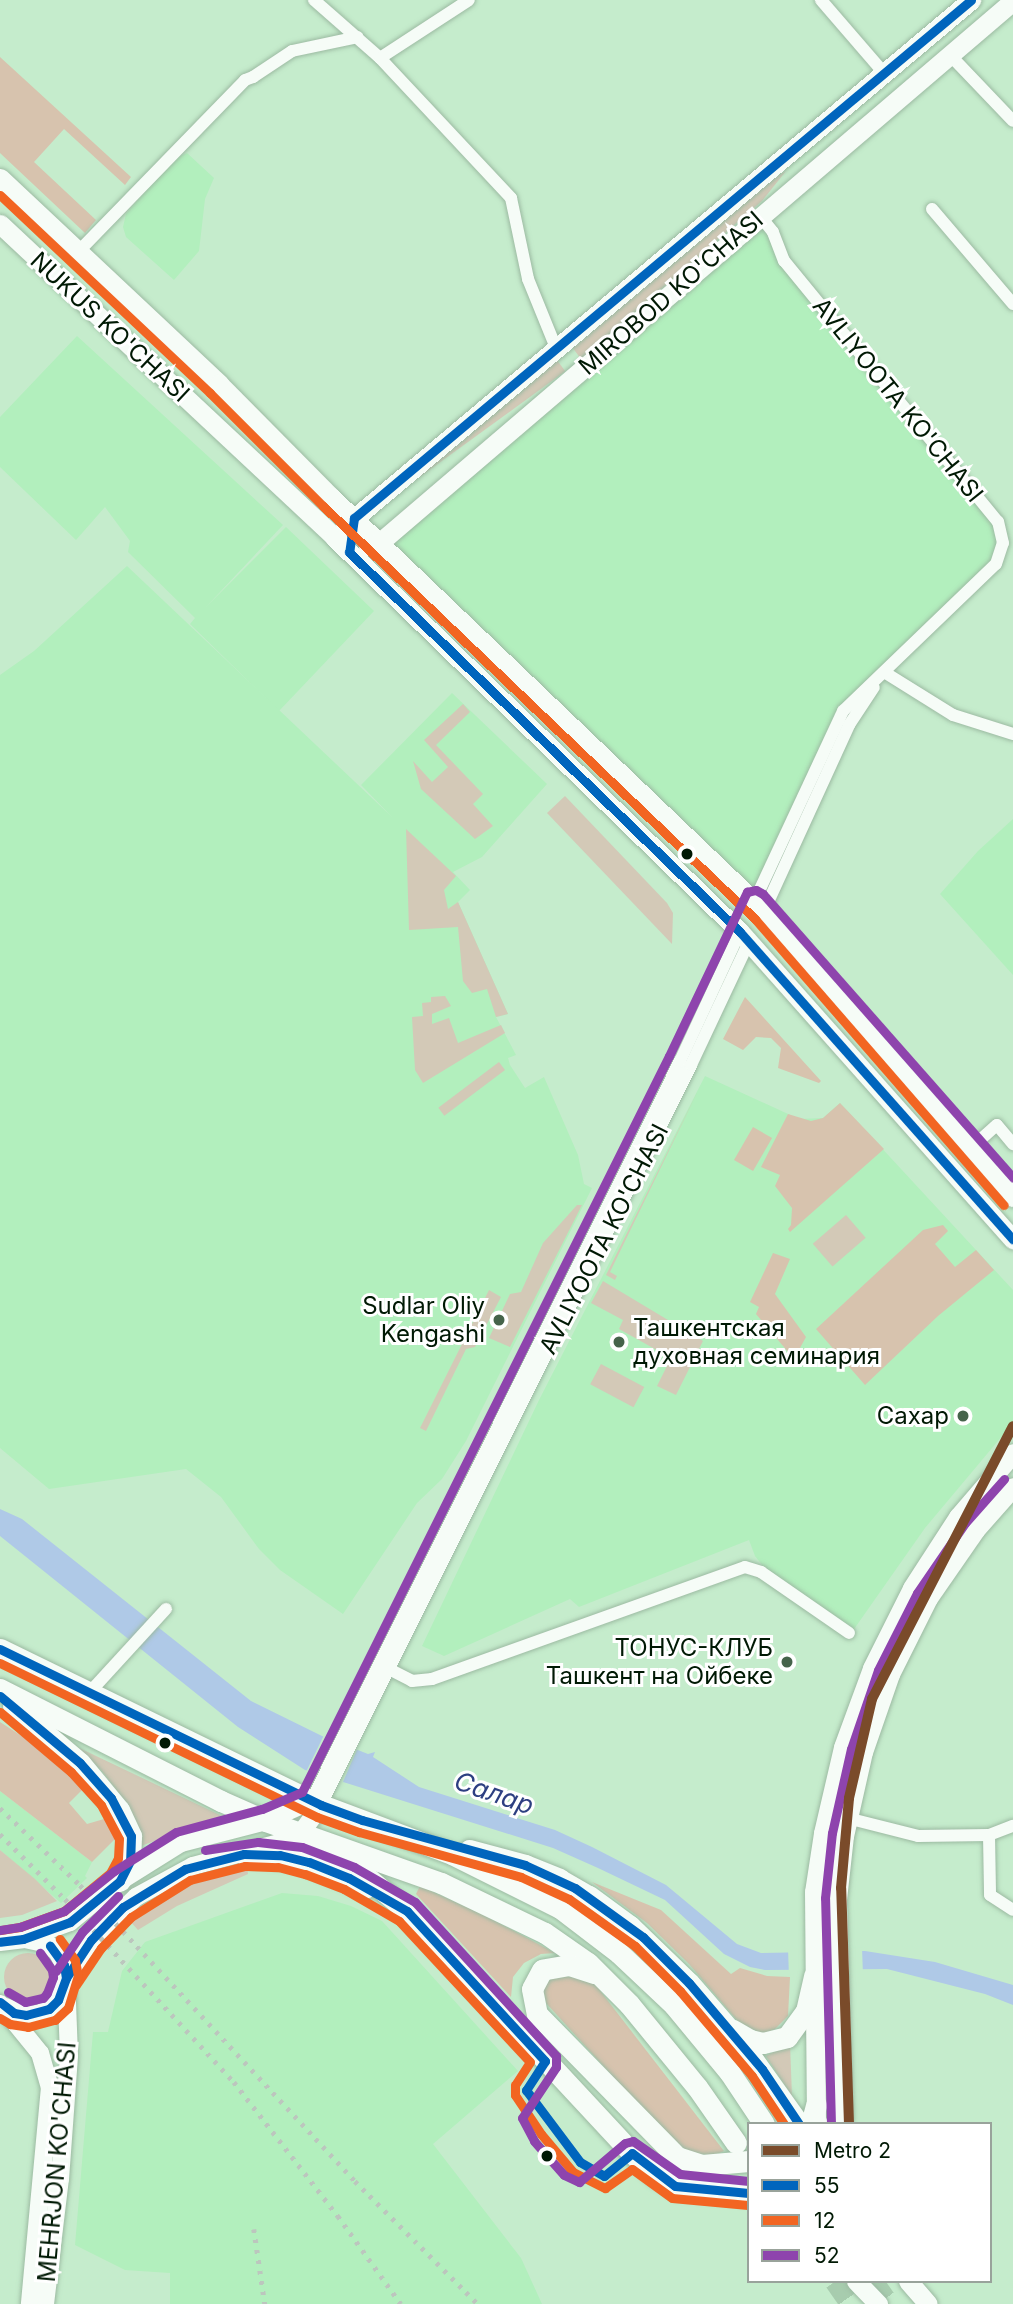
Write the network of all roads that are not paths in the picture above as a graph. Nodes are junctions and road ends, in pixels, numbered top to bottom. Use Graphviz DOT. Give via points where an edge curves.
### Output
graph roads {
  1 [pos="314,0"];
  2 [pos="469,0"];
  3 [pos="821,0"];
  4 [pos="971,0"];
  5 [pos="1013,1"];
  6 [pos="358,37"];
  7 [pos="950,55"];
  8 [pos="380,58"];
  9 [pos="884,73"];
  10 [pos="850,102"];
  11 [pos="1013,121"];
  12 [pos="869,125"];
  13 [pos="0,178"];
  14 [pos="932,209"];
  15 [pos="761,217"];
  16 [pos="0,224"];
  17 [pos="78,252"];
  18 [pos="1013,304"];
  19 [pos="556,348"];
  20 [pos="354,518"];
  21 [pos="998,522"];
  22 [pos="1013,536"];
  23 [pos="334,537"];
  24 [pos="379,543"];
  25 [pos="349,552"];
  26 [pos="1013,554"];
  27 [pos="996,564"];
  28 [pos="884,672"];
  29 [pos="1013,734"];
  30 [pos="759,906"];
  31 [pos="745,937"];
  32 [pos="1013,1144"];
  33 [pos="970,1149"];
  34 [pos="1013,1197"];
  35 [pos="1013,1239"];
  36 [pos="1013,1454"];
  37 [pos="1013,1487"];
  38 [pos="166,1609"];
  39 [pos="849,1633"];
  40 [pos="0,1649"];
  41 [pos="384,1667"];
  42 [pos="0,1689"];
  43 [pos="89,1693"];
  44 [pos="0,1696"];
  45 [pos="316,1803"];
  46 [pos="847,1818"];
  47 [pos="267,1821"];
  48 [pos="362,1821"];
  49 [pos="1013,1826"];
  50 [pos="302,1833"];
  51 [pos="989,1835"];
  52 [pos="324,1840"];
  53 [pos="244,1854"];
  54 [pos="452,1854"];
  55 [pos="120,1881"];
  56 [pos="441,1883"];
  57 [pos="1013,1910"];
  58 [pos="407,1911"];
  59 [pos="23,1939"];
  60 [pos="0,1942"];
  61 [pos="0,1951"];
  62 [pos="814,1975"];
  63 [pos="66,1978"];
  64 [pos="605,1979"];
  65 [pos="1,2004"];
  66 [pos="711,2009"];
  67 [pos="814,2117"];
  68 [pos="840,2118"];
  69 [pos="763,2122"];
  70 [pos="798,2122"];
  71 [pos="736,2143"];
  72 [pos="747,2161"];
  73 [pos="747,2184"];
  74 [pos="719,2189"];
  75 [pos="747,2193"];
  76 [pos="858,2283"];
  77 [pos="910,2283"];
  78 [pos="30,2304"];
  79 [pos="45,2304"];
  80 [pos="878,2304"];
  81 [pos="928,2304"];
  1 -- 6 [label="street"];
  2 -- 8 [label="street"];
  3 -- 9 [label="street"];
  4 -- 9 [label="main road, MIROBOD KO'CHASI"];
  5 -- 7 [label="main road, MIROBOD KO'CHASI"];
  6 -- 8 [label="street"];
  6 -- 17 [label="street" via="292,51 245,79"];
  7 -- 11 [label="street"];
  7 -- 12 [label="main road, MIROBOD KO'CHASI"];
  8 -- 19 [label="street" via="511,198 528,279"];
  9 -- 10 [label="main road, MIROBOD KO'CHASI"];
  10 -- 12 [label="main road" via="853,118"];
  10 -- 19 [label="main road, MIROBOD KO'CHASI"];
  12 -- 15 [label="main road, MIROBOD KO'CHASI"];
  13 -- 17 [label="main road, NUKUS KO'CHASI"];
  14 -- 18 [label="street"];
  15 -- 21 [label="street, AVLIYOOTA KO'CHASI" via="773,232 784,261"];
  15 -- 24 [label="main road, MIROBOD KO'CHASI"];
  16 -- 23 [label="main road, NUKUS KO'CHASI"];
  17 -- 20 [label="main road, NUKUS KO'CHASI"];
  19 -- 20 [label="main road, MIROBOD KO'CHASI"];
  20 -- 23 [label="main road, MIROBOD KO'CHASI"];
  20 -- 24 [label="main road, NUKUS KO'CHASI"];
  20 -- 25 [label="main road"];
  21 -- 22 [label="street"];
  21 -- 27 [label="street, AVLIYOOTA KO'CHASI" via="1003,543"];
  23 -- 25 [label="main road, NUKUS KO'CHASI"];
  24 -- 25 [label="main road, MIROBOD KO'CHASI"];
  24 -- 30 [label="main road, NUKUS KO'CHASI"];
  25 -- 31 [label="main road, NUKUS KO'CHASI"];
  26 -- 27 [label="street"];
  27 -- 28 [label="street, AVLIYOOTA KO'CHASI"];
  28 -- 29 [label="street" via="953,715"];
  28 -- 30 [label="street, AVLIYOOTA KO'CHASI" via="849,725"];
  30 -- 31 [label="main road, AVLIYOOTA KO'CHASI"];
  30 -- 33 [label="main road, NUKUS KO'CHASI"];
  31 -- 35 [label="main road, NUKUS KO'CHASI"];
  31 -- 41 [label="street, AVLIYOOTA KO'CHASI"];
  32 -- 33 [label="street" via="996,1125"];
  33 -- 34 [label="main road, NUKUS KO'CHASI"];
  36 -- 62 [label="main road" via="927,1561 865,1685 828,1804 816,1878"];
  37 -- 46 [label="main road" via="956,1555 914,1623 875,1713"];
  38 -- 43 [label="street"];
  39 -- 41 [label="street" via="761,1572 745,1567 432,1679 412,1681"];
  40 -- 43 [label="highway"];
  41 -- 45 [label="street, AVLIYOOTA KO'CHASI"];
  42 -- 47 [label="highway"];
  43 -- 45 [label="highway"];
  44 -- 55 [label="highway" via="80,1763 119,1810 131,1836 130,1861"];
  45 -- 47 [label="main road"];
  45 -- 48 [label="highway"];
  45 -- 50 [label="main road"];
  46 -- 51 [label="street" via="918,1836"];
  46 -- 68 [label="main road" via="838,1885"];
  47 -- 50 [label="highway"];
  47 -- 55 [label="main road" via="181,1843"];
  48 -- 54 [label="highway"];
  48 -- 66 [label="highway" via="525,1866 575,1888 643,1937"];
  49 -- 51 [label="street"];
  50 -- 52 [label="highway"];
  50 -- 53 [label="main road"];
  51 -- 57 [label="street" via="990,1895"];
  52 -- 56 [label="highway"];
  52 -- 58 [label="highway"];
  53 -- 58 [label="highway" via="309,1862 349,1878"];
  53 -- 63 [label="main road" via="185,1869 136,1897 91,1940"];
  54 -- 56 [label="highway" via="435,1864 434,1874"];
  54 -- 69 [label="highway" via="560,1908 628,1961 697,2031"];
  55 -- 59 [label="main road" via="70,1922"];
  56 -- 64 [label="highway" via="545,1933"];
  58 -- 74 [label="highway" via="645,2165 680,2188"];
  59 -- 60 [label="main road"];
  59 -- 61 [label="main road"];
  59 -- 63 [label="main road" via="48,1944 64,1965"];
  62 -- 66 [label="highway" via="803,2017 792,2033 778,2041 750,2040"];
  62 -- 67 [label="main road"];
  63 -- 65 [label="main road" via="58,2000 49,2009 26,2015"];
  63 -- 79 [label="main road, MEHRJON KO'CHASI" via="69,2055"];
  64 -- 71 [label="highway" via="661,2041"];
  64 -- 72 [label="highway" via="575,1965 545,1968 533,1984 535,2009 677,2157 702,2165"];
  65 -- 78 [label="main road, MEHRJON KO'CHASI" via="40,2053 50,2087"];
  66 -- 70 [label="highway"];
  73 -- 74 [label="highway"];
  74 -- 75 [label="highway"];
  76 -- 80 [label="main road"];
  77 -- 81 [label="main road"];
}
